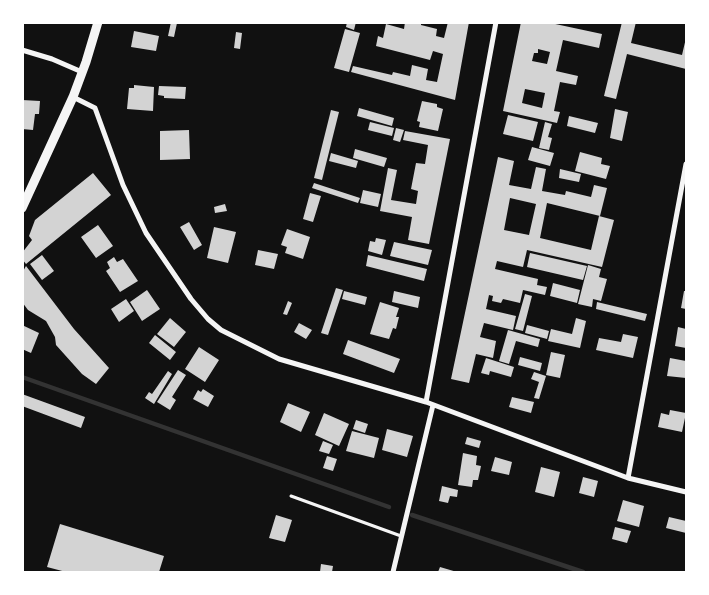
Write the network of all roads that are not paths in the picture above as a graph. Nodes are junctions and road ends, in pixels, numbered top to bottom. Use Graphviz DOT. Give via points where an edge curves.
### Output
graph roads {
  1 [pos="98,22"];
  2 [pos="496,22"];
  3 [pos="22,50"];
  4 [pos="82,72"];
  5 [pos="73,97"];
  6 [pos="686,164"];
  7 [pos="22,208"];
  8 [pos="426,402"];
  9 [pos="433,405"];
  10 [pos="628,478"];
  11 [pos="686,492"];
  12 [pos="291,496"];
  13 [pos="402,536"];
  14 [pos="393,572"];
  1 -- 4 [label="street"];
  2 -- 8 [label="street"];
  3 -- 4 [label="street"];
  4 -- 5 [label="street"];
  5 -- 7 [label="street"];
  5 -- 8 [label="street" via="95,108 123,185 146,233 208,319 240,340 279,359"];
  6 -- 10 [label="street"];
  8 -- 9 [label="street"];
  9 -- 10 [label="street"];
  9 -- 13 [label="street"];
  10 -- 11 [label="street"];
  12 -- 13 [label="lane"];
  13 -- 14 [label="street"];
}
